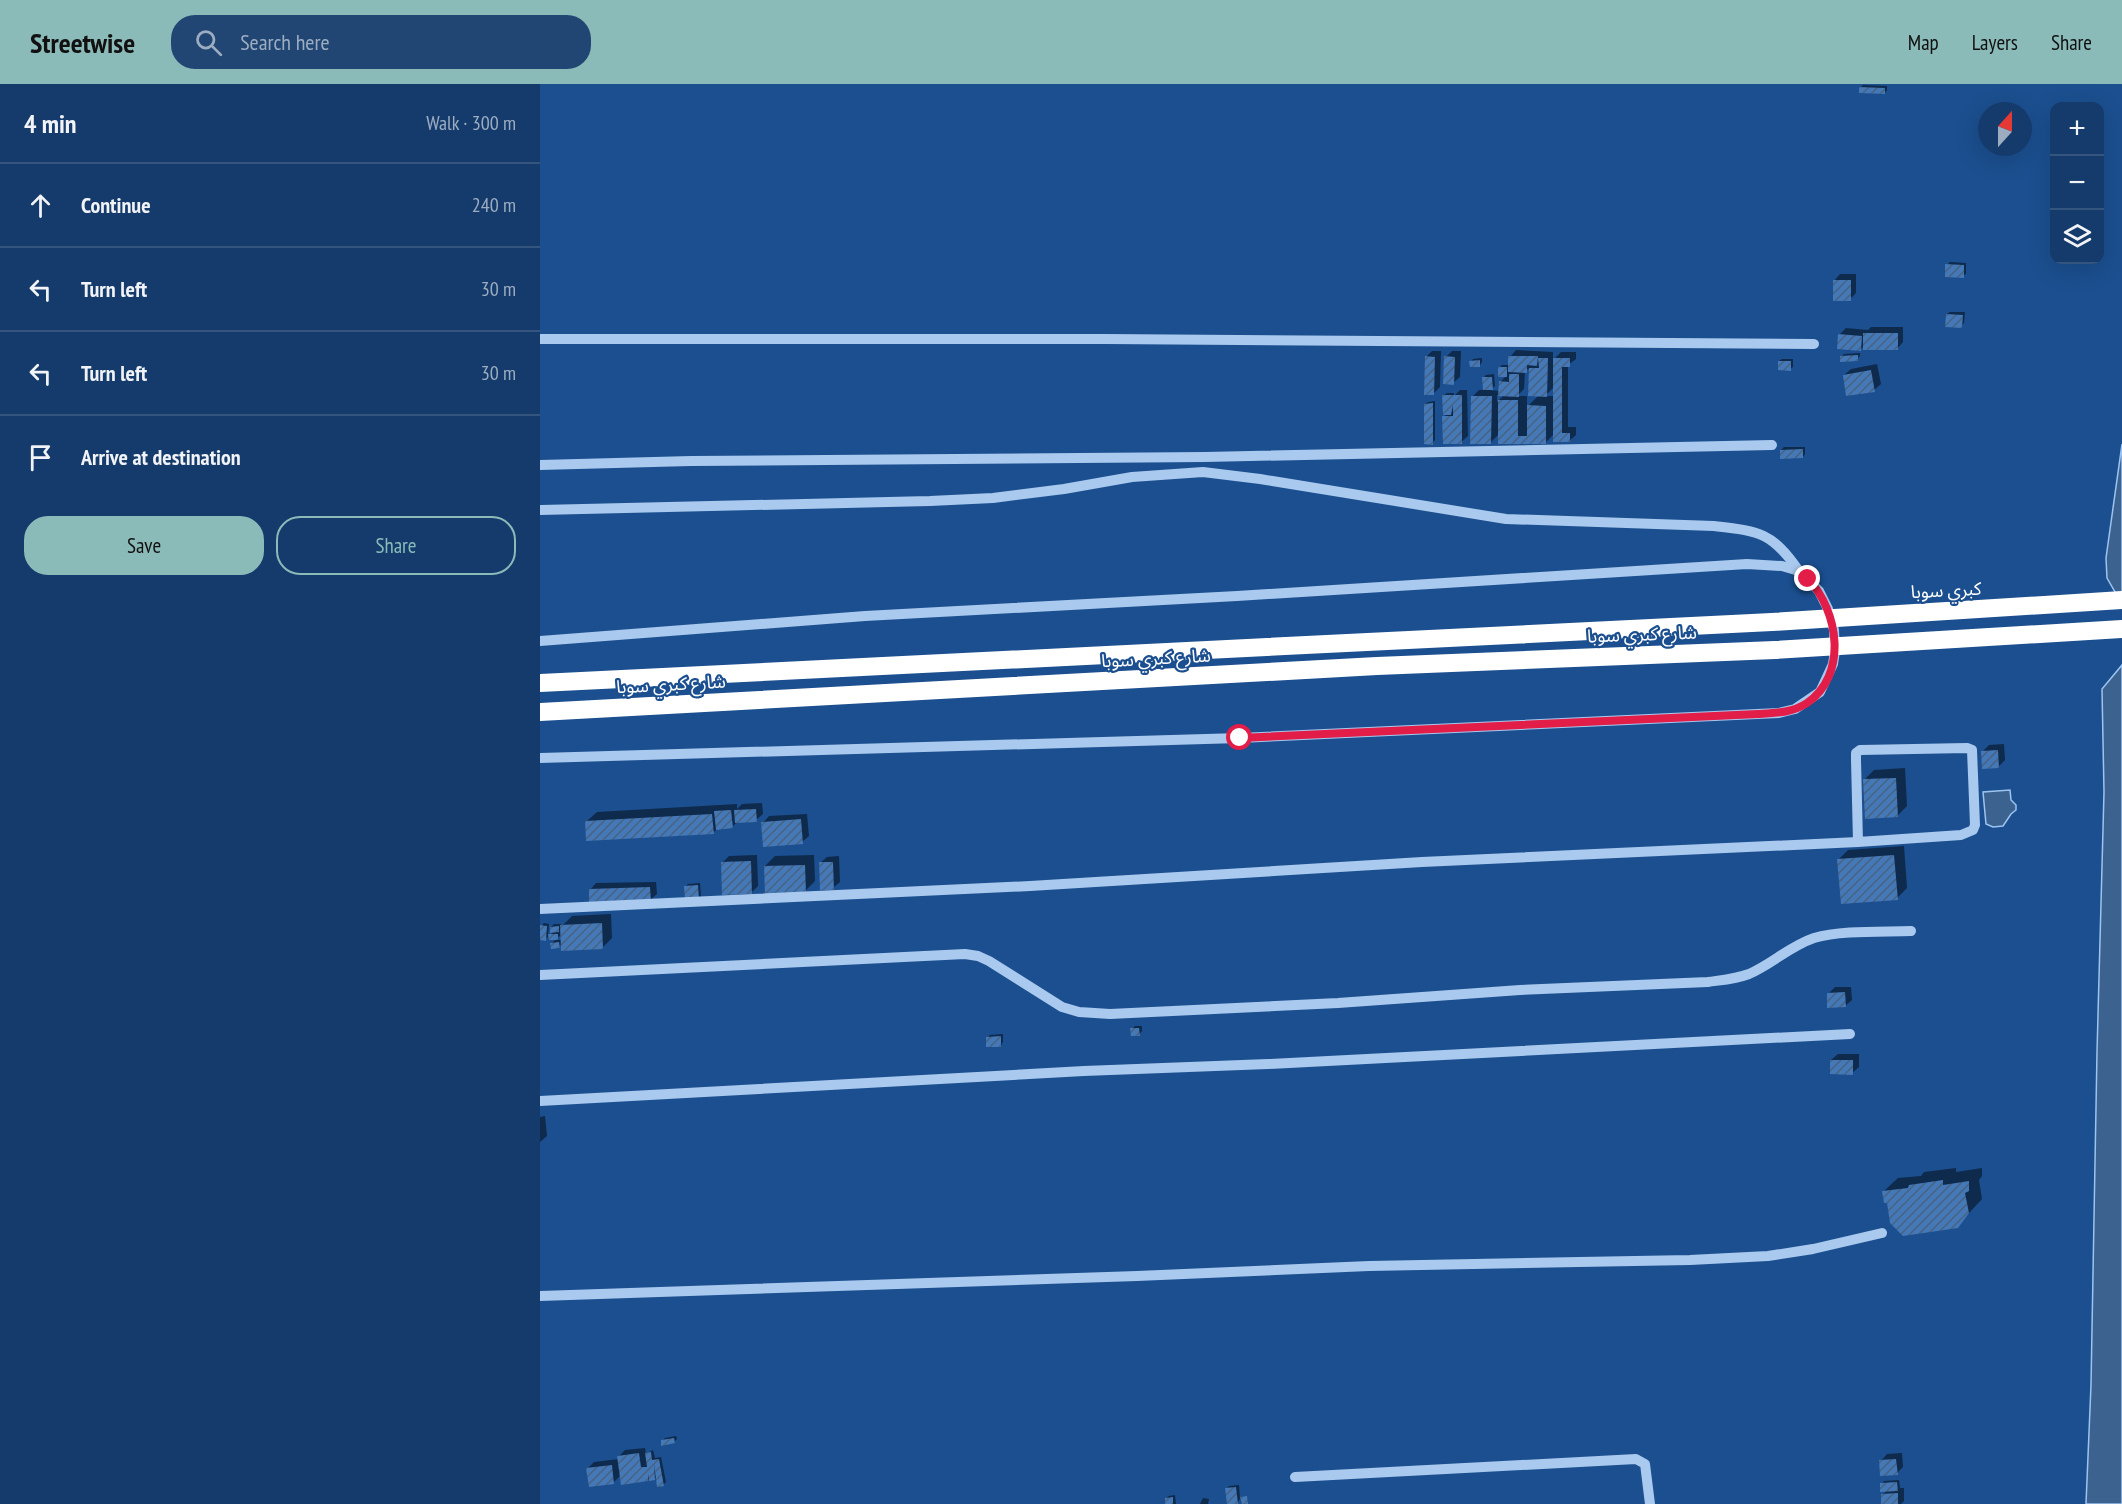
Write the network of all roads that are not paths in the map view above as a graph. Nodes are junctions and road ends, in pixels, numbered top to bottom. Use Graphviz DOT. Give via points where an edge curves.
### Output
graph roads {
  1 [pos="540,339"];
  2 [pos="1814,344"];
  3 [pos="1772,445"];
  4 [pos="540,465"];
  5 [pos="540,510"];
  6 [pos="1798,571"];
  7 [pos="2122,600"];
  8 [pos="1772,622"];
  9 [pos="2122,629"];
  10 [pos="540,641"];
  11 [pos="540,683"];
  12 [pos="540,712"];
  13 [pos="540,758"];
  14 [pos="1858,842"];
  15 [pos="540,909"];
  16 [pos="1911,931"];
  17 [pos="540,975"];
  18 [pos="1850,1034"];
  19 [pos="540,1101"];
  20 [pos="1882,1233"];
  21 [pos="540,1296"];
  22 [pos="1295,1477"];
  23 [pos="1650,1504"];
  1 -- 2 [label="street"];
  3 -- 4 [label="street"];
  5 -- 6 [label="street" via="982,499 1132,477 1203,472 1506,519 1743,530 1764,535 1783,549"];
  6 -- 10 [label="street" via="1747,564 865,616"];
  6 -- 13 [label="street" via="1819,591 1828,609 1834,630 1834,657 1820,692 1795,709 1779,713 1240,738"];
  7 -- 8 [label="highway, كبري سوبا, bridge"];
  8 -- 11 [label="highway, شارع كبري سوبا"];
  9 -- 12 [label="highway, شارع كبري سوبا, bridge"];
  14 -- 14 [label="street" via="1961,835 1972,830 1976,817 1972,750 1856,753"];
  14 -- 15 [label="street"];
  16 -- 17 [label="street" via="1815,938 1750,973 1708,982 1110,1014 1062,1007 989,961 965,954"];
  18 -- 19 [label="street"];
  20 -- 21 [label="street" via="1768,1256"];
  22 -- 23 [label="street" via="1636,1459 1645,1464"];
}
